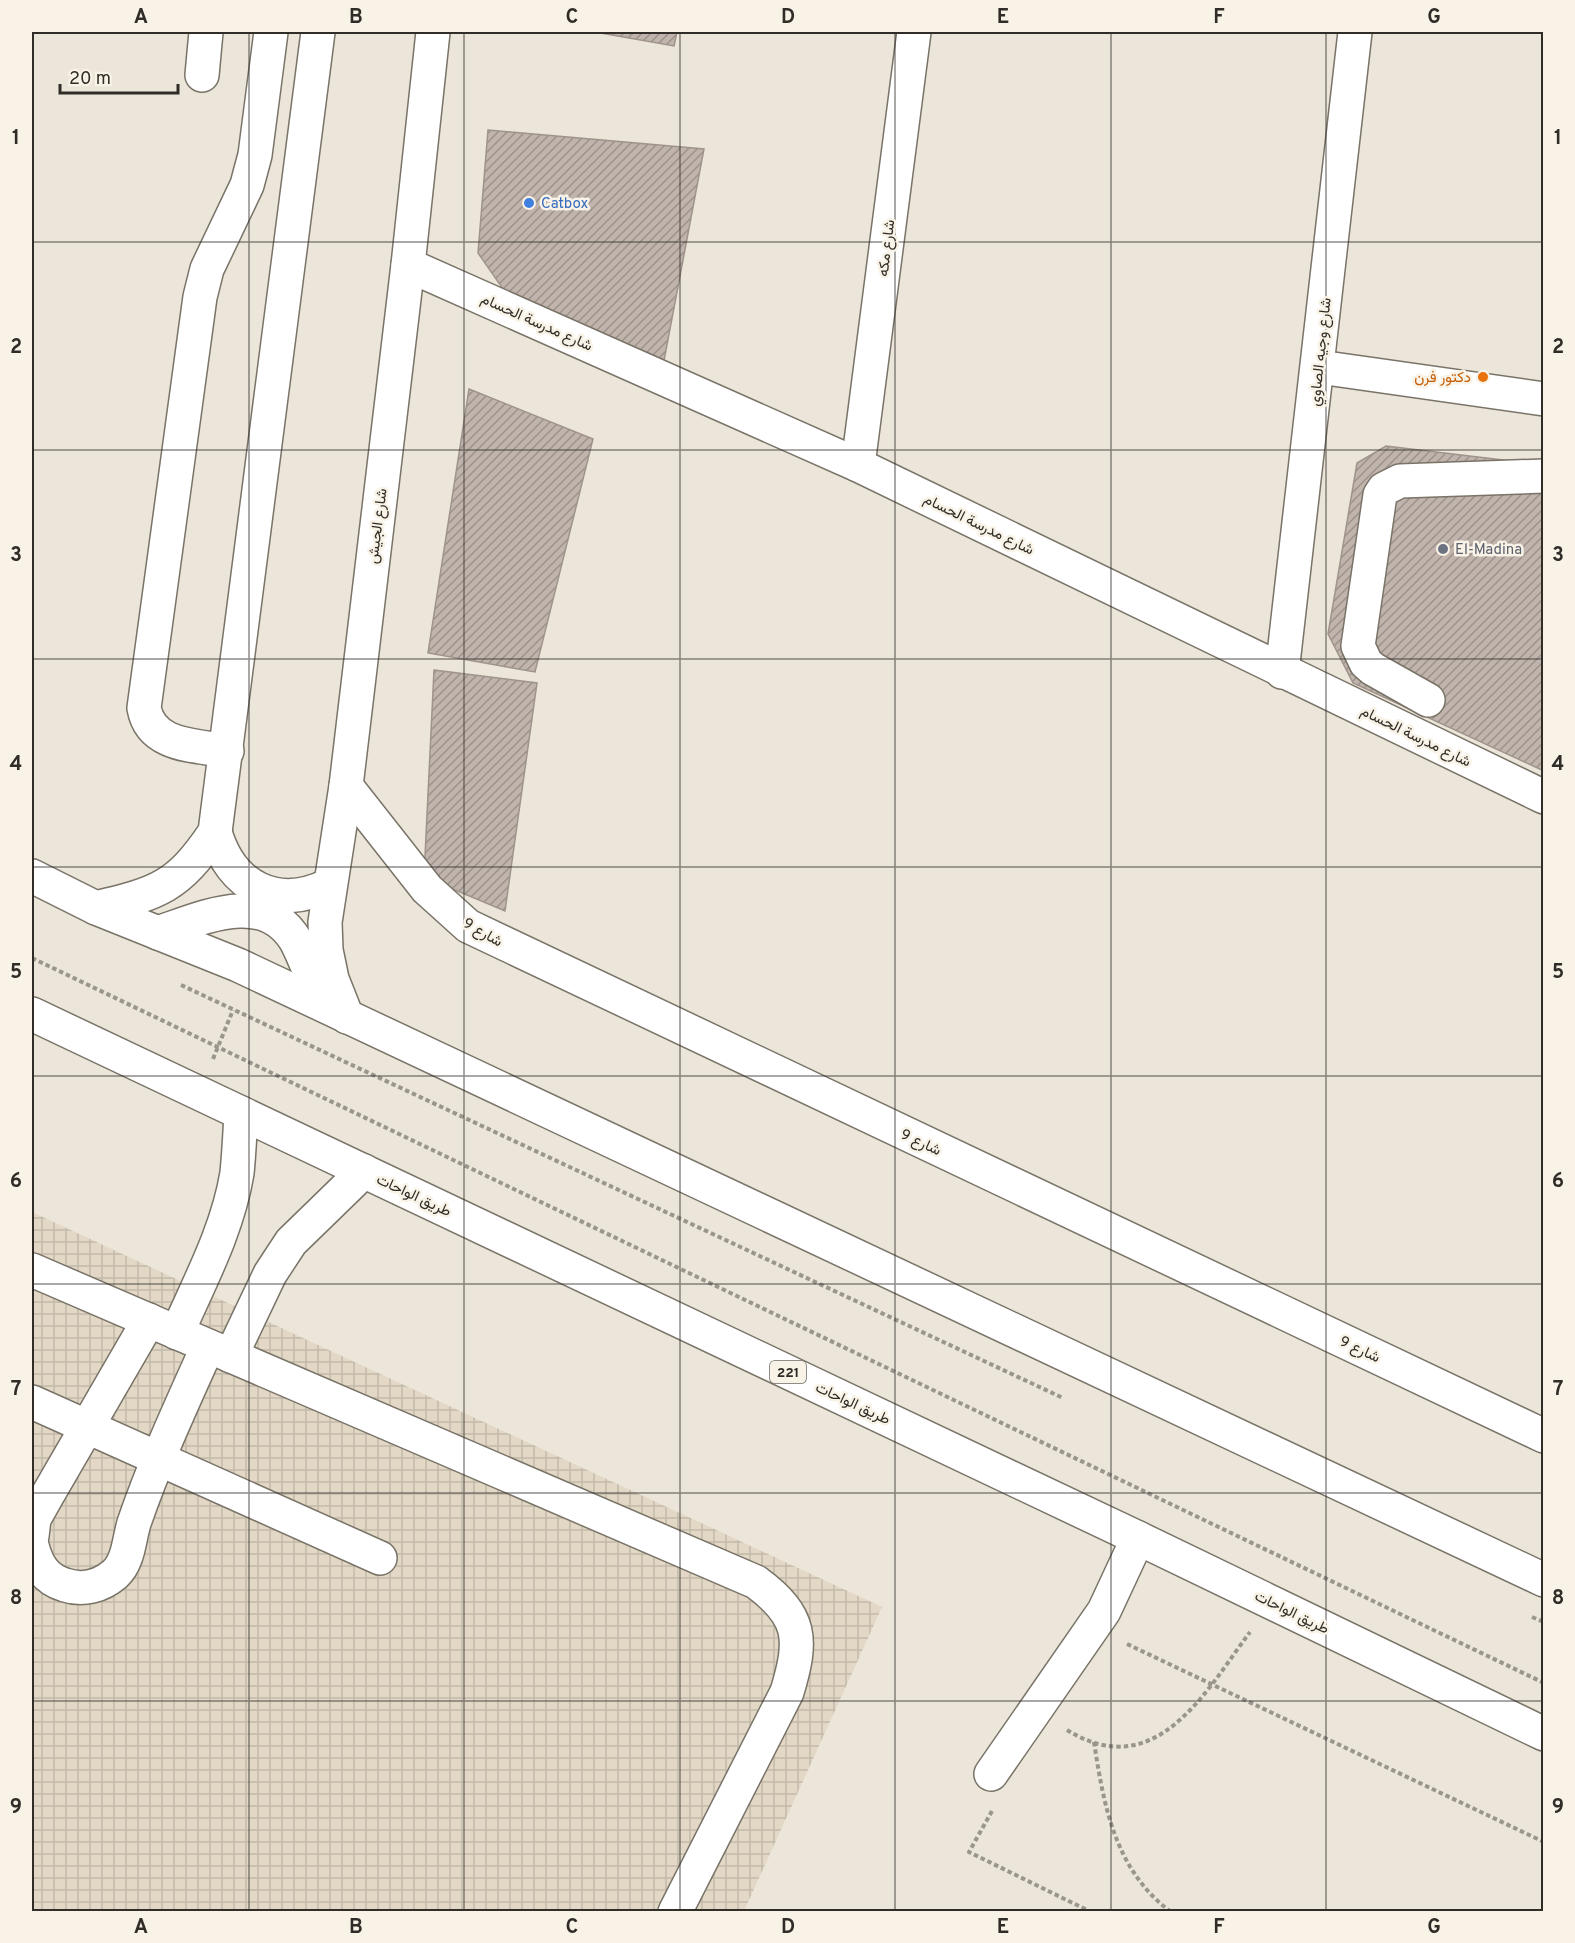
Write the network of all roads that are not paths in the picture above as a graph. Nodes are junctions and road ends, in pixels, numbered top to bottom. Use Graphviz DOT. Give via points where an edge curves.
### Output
graph roads {
  1 [pos="206,32"];
  2 [pos="271,32"];
  3 [pos="318,32"];
  4 [pos="433,32"];
  5 [pos="914,32"];
  6 [pos="1355,32"];
  7 [pos="202,75"];
  8 [pos="408,265"];
  9 [pos="1319,367"];
  10 [pos="1544,399"];
  11 [pos="858,465"];
  12 [pos="1544,476"];
  13 [pos="1361,655"];
  14 [pos="1282,672"];
  15 [pos="1322,691"];
  16 [pos="1428,700"];
  17 [pos="227,751"];
  18 [pos="346,786"];
  19 [pos="1544,797"];
  20 [pos="215,832"];
  21 [pos="32,876"];
  22 [pos="329,885"];
  23 [pos="96,908"];
  24 [pos="158,933"];
  25 [pos="335,1011"];
  26 [pos="32,1014"];
  27 [pos="241,1113"];
  28 [pos="364,1171"];
  29 [pos="32,1270"];
  30 [pos="163,1326"];
  31 [pos="220,1351"];
  32 [pos="32,1402"];
  33 [pos="88,1427"];
  34 [pos="1544,1436"];
  35 [pos="158,1458"];
  36 [pos="32,1536"];
  37 [pos="1138,1538"];
  38 [pos="32,1546"];
  39 [pos="380,1558"];
  40 [pos="1544,1580"];
  41 [pos="1544,1734"];
  42 [pos="994,1788"];
  43 [pos="675,1911"];
  1 -- 7 [label="main road"];
  2 -- 17 [label="main road" via="255,155 247,185 207,268 200,297 144,708 151,727 168,741"];
  3 -- 17 [label="main road"];
  4 -- 8 [label="main road, شارع الجيش"];
  5 -- 11 [label="main road, شارع مكه"];
  6 -- 9 [label="main road, شارع وجيه الصاوي"];
  8 -- 11 [label="main road, شارع مدرسة الحسام"];
  8 -- 18 [label="main road, شارع الجيش"];
  9 -- 10 [label="main road"];
  9 -- 14 [label="main road, شارع وجيه الصاوي"];
  11 -- 14 [label="main road, شارع مدرسة الحسام"];
  12 -- 13 [label="main road" via="1400,481 1384,489 1377,504 1359,625"];
  13 -- 15 [label="main road"];
  13 -- 16 [label="main road" via="1373,669"];
  14 -- 15 [label="main road, شارع مدرسة الحسام"];
  15 -- 19 [label="main road, شارع مدرسة الحسام"];
  17 -- 20 [label="main road"];
  18 -- 22 [label="main road, شارع الجيش"];
  18 -- 34 [label="main road, شارع 9" via="427,889 468,926"];
  20 -- 22 [label="main road" via="230,868 261,890 295,896"];
  20 -- 23 [label="main road" via="194,863 169,885 135,899"];
  21 -- 23 [label="main road"];
  22 -- 25 [label="main road, شارع الجيش" via="326,950"];
  23 -- 24 [label="main road"];
  24 -- 25 [label="main road"];
  24 -- 25 [label="main road" via="230,910 249,910 267,916 295,940"];
  25 -- 40 [label="main road"];
  26 -- 27 [label="main road, طريق الواحات / 221"];
  27 -- 28 [label="main road, طريق الواحات / 221"];
  27 -- 30 [label="main road" via="237,1173 217,1245"];
  28 -- 31 [label="main road" via="291,1242"];
  28 -- 37 [label="main road, طريق الواحات / 221"];
  29 -- 30 [label="main road"];
  30 -- 31 [label="main road"];
  30 -- 33 [label="main road"];
  31 -- 35 [label="main road"];
  31 -- 43 [label="main road" via="756,1582 781,1601 796,1630 797,1660 787,1692"];
  32 -- 33 [label="main road"];
  33 -- 35 [label="main road"];
  33 -- 36 [label="main road" via="39,1512"];
  35 -- 38 [label="main road" via="133,1525 128,1552 117,1573 98,1586 74,1588 53,1581 37,1564"];
  35 -- 39 [label="main road"];
  37 -- 41 [label="main road, طريق الواحات / 221"];
  37 -- 42 [label="main road" via="1104,1611"];
}
